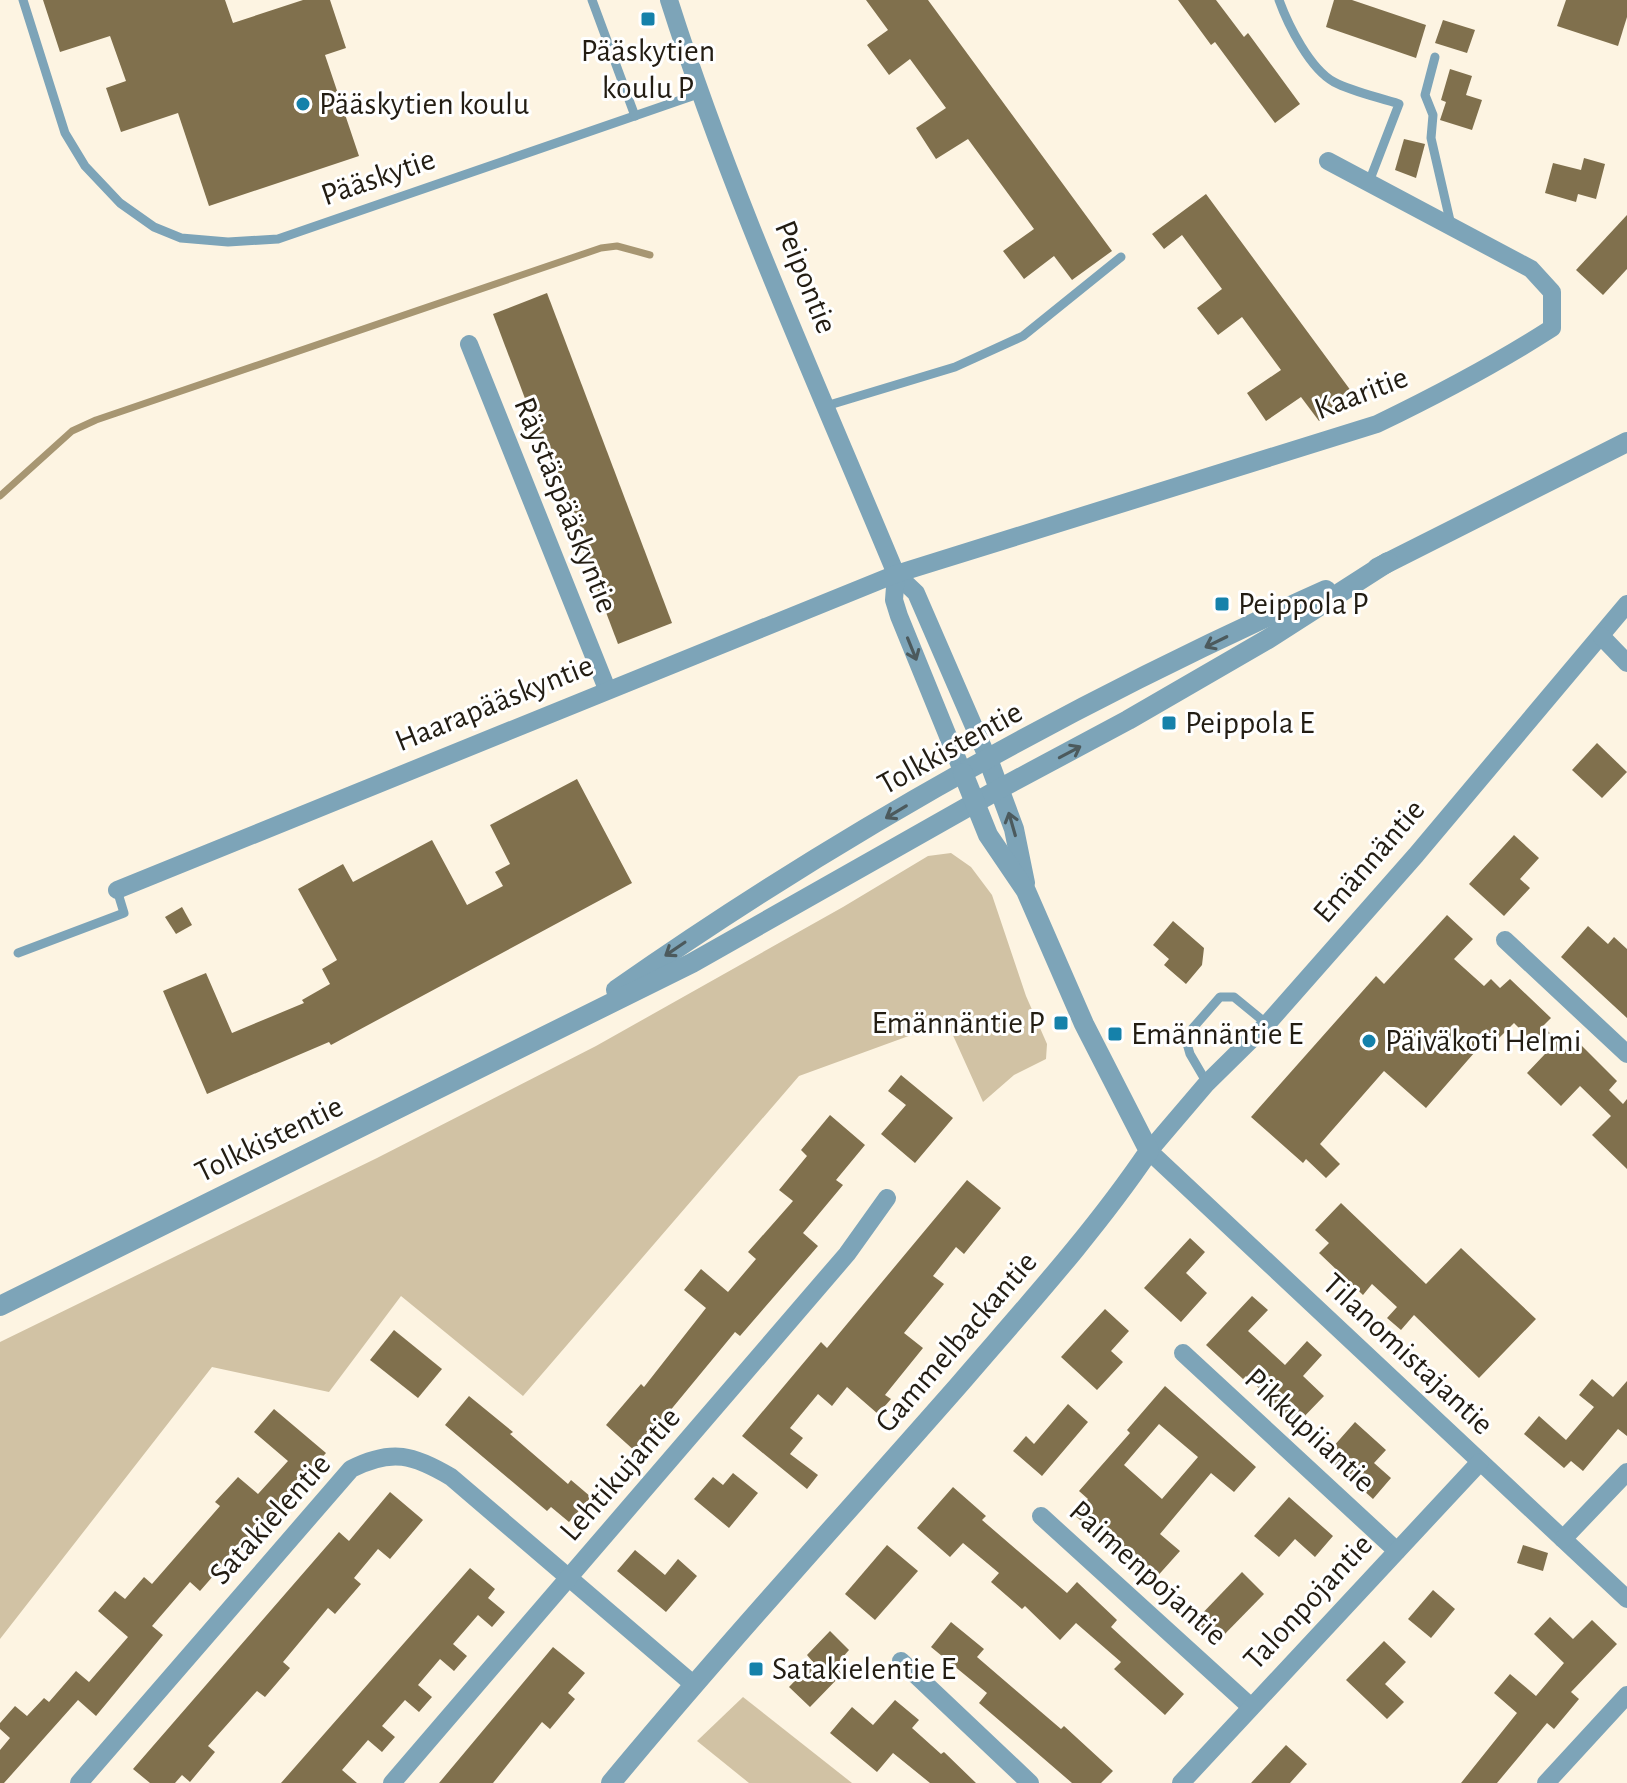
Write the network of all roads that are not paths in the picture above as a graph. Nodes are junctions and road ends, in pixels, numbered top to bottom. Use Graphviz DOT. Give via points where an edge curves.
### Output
graph roads {
  1 [pos="23,0"];
  2 [pos="592,0"];
  3 [pos="669,0"];
  4 [pos="1279,0"];
  5 [pos="1435,57"];
  6 [pos="701,93"];
  7 [pos="635,116"];
  8 [pos="1328,161"];
  9 [pos="1369,182"];
  10 [pos="1451,225"];
  11 [pos="1121,257"];
  12 [pos="469,344"];
  13 [pos="826,406"];
  14 [pos="1627,442"];
  15 [pos="1388,562"];
  16 [pos="896,574"];
  17 [pos="1627,604"];
  18 [pos="1601,636"];
  19 [pos="1627,663"];
  20 [pos="607,689"];
  21 [pos="988,759"];
  22 [pos="963,773"];
  23 [pos="1001,788"];
  24 [pos="975,803"];
  25 [pos="117,890"];
  26 [pos="1026,891"];
  27 [pos="1505,940"];
  28 [pos="18,953"];
  29 [pos="1267,1024"];
  30 [pos="565,1026"];
  31 [pos="1627,1054"];
  32 [pos="1207,1083"];
  33 [pos="1149,1151"];
  34 [pos="887,1198"];
  35 [pos="0,1306"];
  36 [pos="1183,1353"];
  37 [pos="1480,1462"];
  38 [pos="1627,1472"];
  39 [pos="1041,1516"];
  40 [pos="1563,1539"];
  41 [pos="1397,1551"];
  42 [pos="570,1577"];
  43 [pos="1627,1599"];
  44 [pos="901,1661"];
  45 [pos="693,1684"];
  46 [pos="1627,1695"];
  47 [pos="1251,1707"];
  48 [pos="79,1783"];
  49 [pos="392,1783"];
  50 [pos="611,1783"];
  51 [pos="1030,1783"];
  52 [pos="1181,1783"];
  53 [pos="1546,1783"];
  1 -- 7 [label="lane, Pääskytie" via="65,133 85,166 120,203 181,238 278,239"];
  2 -- 7 [label="lane"];
  3 -- 6 [label="street, Peipontie"];
  4 -- 9 [label="lane" via="1317,69 1333,82 1399,104"];
  5 -- 10 [label="lane" via="1425,95"];
  6 -- 7 [label="lane, Pääskytie"];
  6 -- 13 [label="street, Peipontie"];
  8 -- 9 [label="street, Kaaritie"];
  9 -- 10 [label="street, Kaaritie"];
  10 -- 16 [label="street, Kaaritie" via="1531,269 1552,292 1552,328 1377,424"];
  11 -- 13 [label="lane" via="1023,336 955,367"];
  12 -- 20 [label="street, Räystäspääskyntie"];
  13 -- 16 [label="street, Peipontie"];
  14 -- 15 [label="street, Tolkkistentie"];
  15 -- 21 [label="street, Tolkkistentie, one-way" via="1258,621"];
  23 -- 15 [label="street, Tolkkistentie, one-way" via="1268,639"];
  16 -- 20 [label="street, Haarapääskyntie"];
  16 -- 21 [label="street, Peipontie" via="916,593"];
  16 -- 22 [label="street, Peipontie, one-way" via="899,616"];
  17 -- 18 [label="street, Emännäntie"];
  18 -- 19 [label="street"];
  18 -- 29 [label="street, Emännäntie"];
  20 -- 25 [label="street, Haarapääskyntie"];
  21 -- 22 [label="street, Tolkkistentie"];
  21 -- 23 [label="street"];
  22 -- 24 [label="street"];
  22 -- 30 [label="street, Tolkkistentie, one-way" via="679,946"];
  23 -- 24 [label="street, Tolkkistentie"];
  26 -- 23 [label="street, one-way"];
  24 -- 26 [label="street" via="988,835"];
  24 -- 30 [label="street, Tolkkistentie" via="692,963"];
  25 -- 28 [label="lane" via="124,913"];
  26 -- 33 [label="street" via="1084,1024"];
  27 -- 31 [label="street"];
  29 -- 32 [label="street, Emännäntie"];
  29 -- 32 [label="lane" via="1234,997 1220,997 1186,1040"];
  30 -- 35 [label="street, Tolkkistentie"];
  32 -- 33 [label="street, Emännäntie"];
  33 -- 37 [label="street, Tilanomistajantie"];
  33 -- 45 [label="street, Gammelbackantie" via="1074,1252"];
  34 -- 42 [label="street, Lehtikujantie" via="847,1254"];
  36 -- 41 [label="street, Pikkupiiantie"];
  37 -- 40 [label="street, Tilanomistajantie"];
  37 -- 41 [label="street, Talonpojantie"];
  38 -- 40 [label="street"];
  39 -- 47 [label="street, Paimenpojantie"];
  40 -- 43 [label="street, Tilanomistajantie"];
  41 -- 47 [label="street, Talonpojantie"];
  42 -- 45 [label="street, Satakielentie"];
  42 -- 48 [label="street, Satakielentie" via="451,1477 423,1461 372,1458 351,1469"];
  42 -- 49 [label="street, Lehtikujantie"];
  44 -- 51 [label="street"];
  45 -- 50 [label="street, Gammelbackantie"];
  46 -- 53 [label="street"];
  47 -- 52 [label="street, Talonpojantie"];
}
